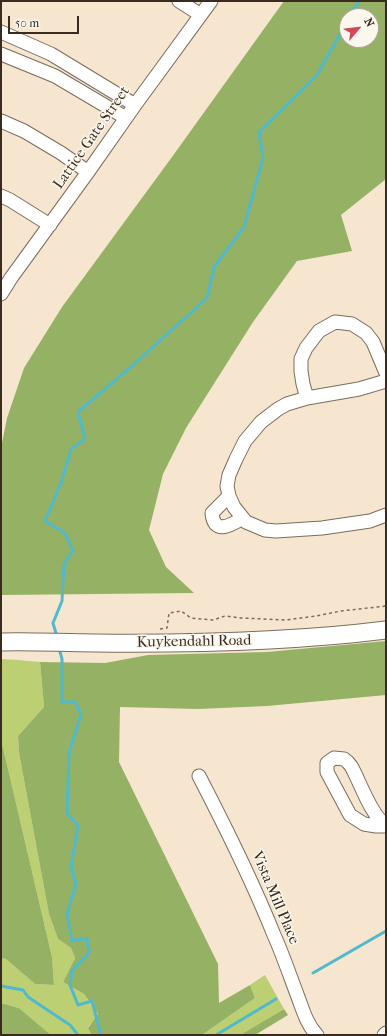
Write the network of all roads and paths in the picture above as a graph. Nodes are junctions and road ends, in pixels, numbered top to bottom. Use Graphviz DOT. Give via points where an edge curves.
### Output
graph roads {
  1 [pos="179,1"];
  2 [pos="211,1"];
  3 [pos="201,15"];
  4 [pos="1,32"];
  5 [pos="1,54"];
  6 [pos="135,104"];
  7 [pos="126,118"];
  8 [pos="1,121"];
  9 [pos="88,172"];
  10 [pos="1,196"];
  11 [pos="50,225"];
  12 [pos="6,275"];
  13 [pos="1,294"];
  14 [pos="386,373"];
  15 [pos="386,382"];
  16 [pos="307,398"];
  17 [pos="229,496"];
  18 [pos="386,515"];
  19 [pos="243,518"];
  20 [pos="386,606"];
  21 [pos="160,629"];
  22 [pos="386,630"];
  23 [pos="1,642"];
  24 [pos="199,776"];
  25 [pos="386,825"];
  26 [pos="317,1035"];
  1 -- 3 [label="street"];
  2 -- 3 [label="street, Lattice Gate Street"];
  3 -- 6 [label="street, Lattice Gate Street"];
  4 -- 6 [label="street" via="51,54"];
  5 -- 7 [label="street" via="55,76"];
  6 -- 7 [label="street, Lattice Gate Street"];
  7 -- 9 [label="street, Lattice Gate Street"];
  8 -- 9 [label="street" via="24,131"];
  9 -- 11 [label="street, Lattice Gate Street"];
  10 -- 11 [label="street"];
  11 -- 12 [label="street, Lattice Gate Street"];
  12 -- 13 [label="street, Lattice Gate Street"];
  14 -- 16 [label="street" via="373,342 366,333 352,324 335,322 319,331 301,359"];
  15 -- 16 [label="street"];
  16 -- 17 [label="street" via="278,409 261,422 245,441 229,475"];
  17 -- 19 [label="street"];
  17 -- 19 [label="street" via="212,513 215,523 223,527"];
  18 -- 19 [label="street" via="370,521 322,528 276,531 265,530 246,522"];
  20 -- 21 [label="path" via="286,620 225,616 213,620 191,618 181,611 169,613 167,628"];
  22 -- 23 [label="main road, Kuykendahl Road" via="281,640"];
  24 -- 26 [label="street, Vista Mill Place" via="255,889 305,1015"];
  25 -- 25 [label="street" via="371,806 350,765 344,759 334,758 327,763 327,772 350,815 364,824"];
}
